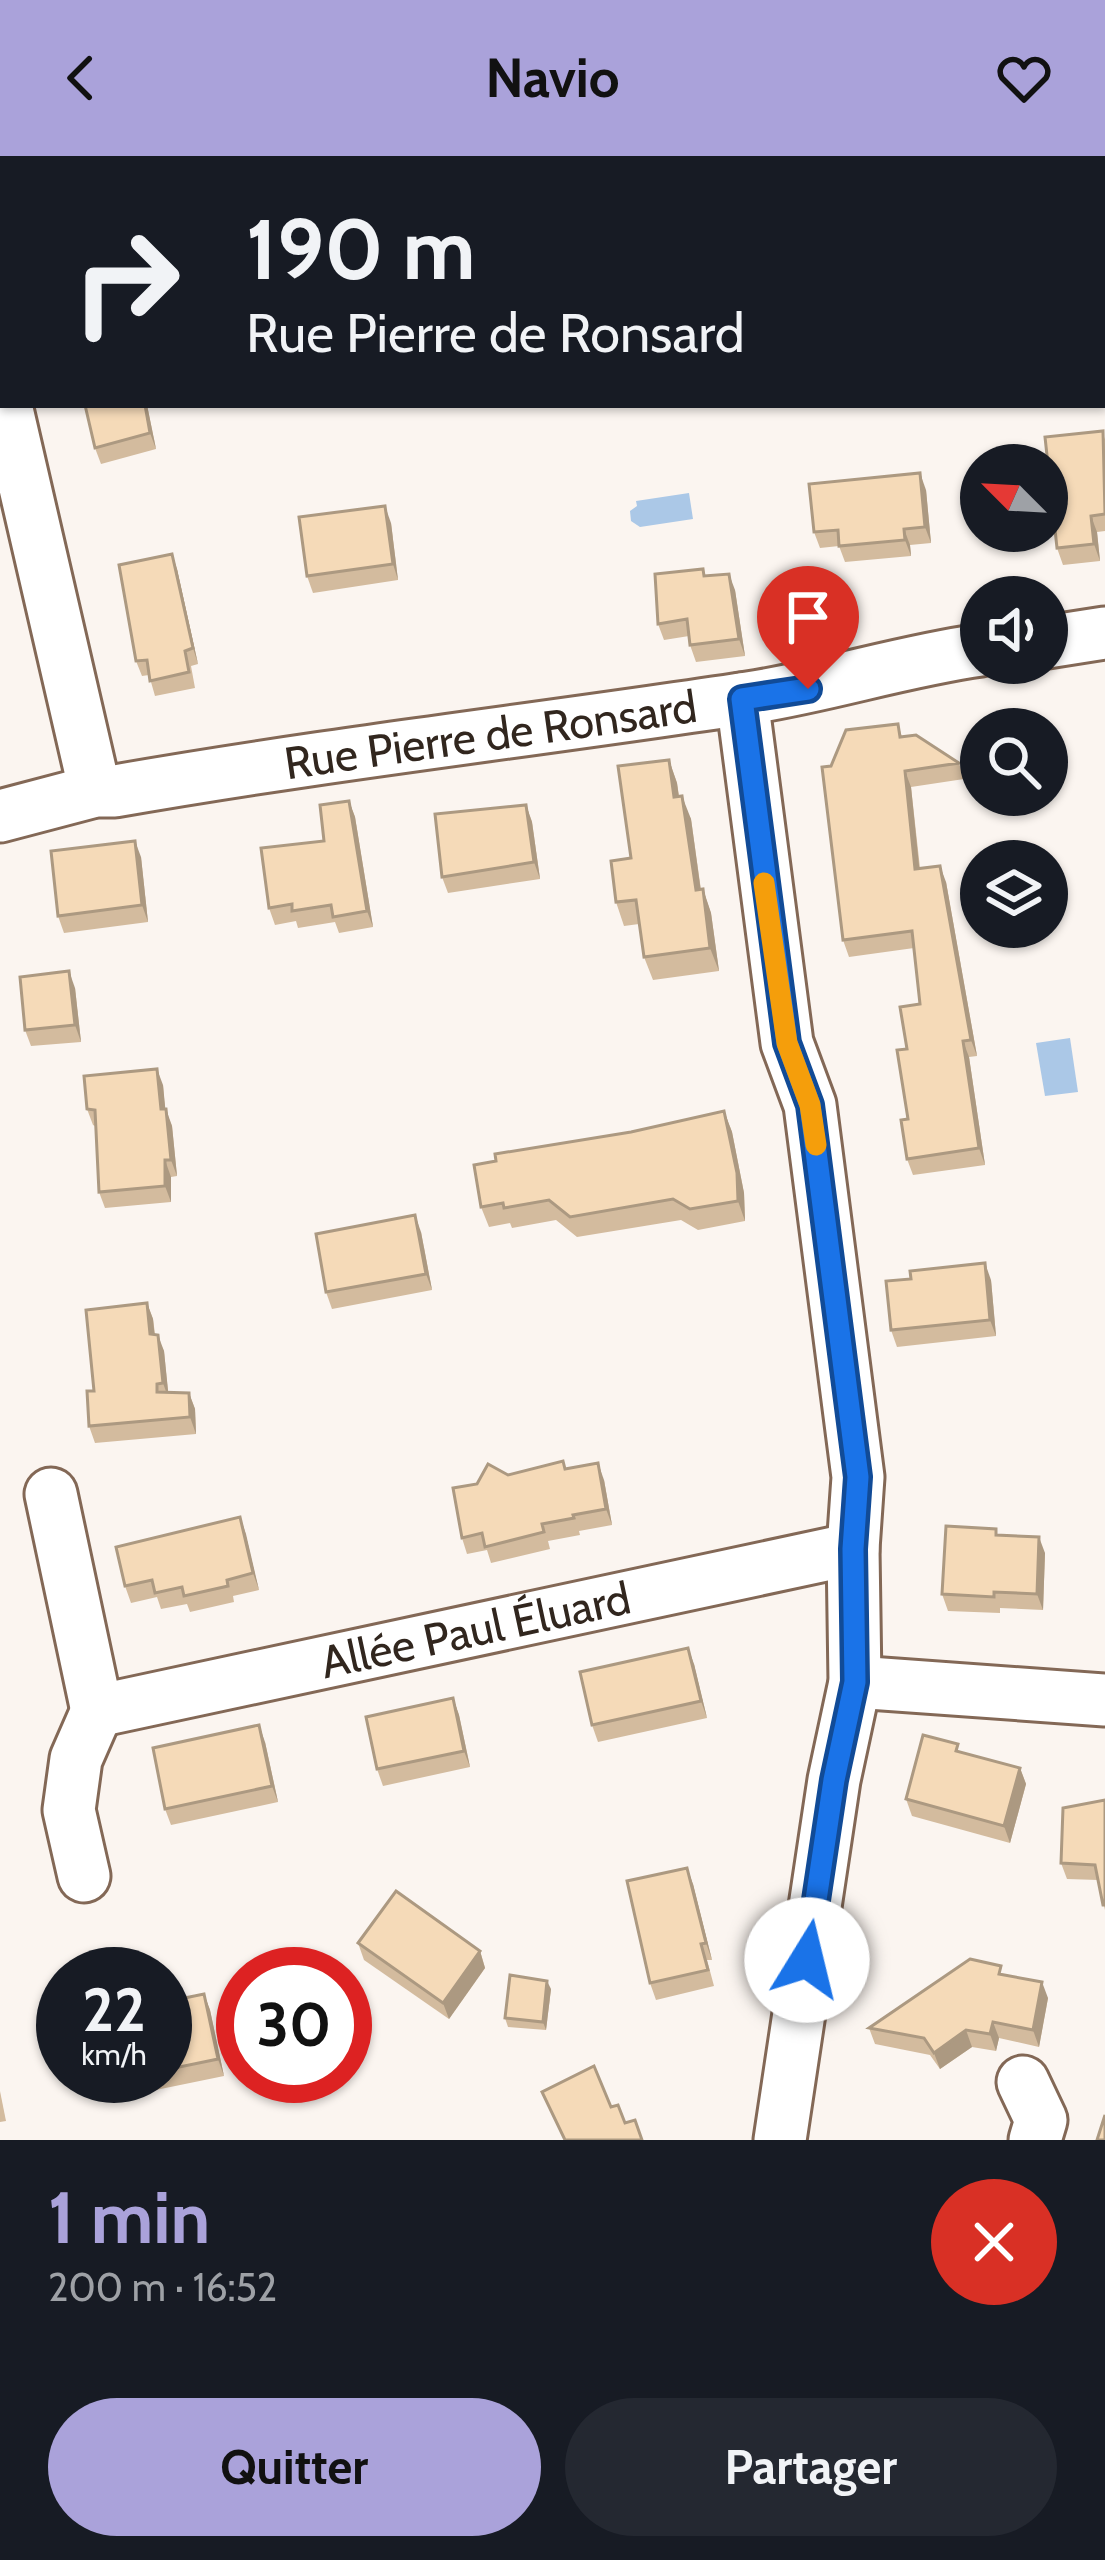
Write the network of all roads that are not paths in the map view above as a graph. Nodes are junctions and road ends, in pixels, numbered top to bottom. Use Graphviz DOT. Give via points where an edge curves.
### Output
graph roads {
  1 [pos="7,408"];
  2 [pos="1105,633"];
  3 [pos="1068,639"];
  4 [pos="960,653"];
  5 [pos="742,699"];
  6 [pos="95,791"];
  7 [pos="0,816"];
  8 [pos="51,1494"];
  9 [pos="853,1549"];
  10 [pos="855,1682"];
  11 [pos="1105,1700"];
  12 [pos="97,1711"];
  13 [pos="84,1876"];
  14 [pos="1022,2082"];
  15 [pos="781,2140"];
  16 [pos="1034,2140"];
  1 -- 6 [label="street"];
  2 -- 3 [label="street"];
  4 -- 5 [label="street, Rue Pierre de Ronsard"];
  5 -- 6 [label="street, Rue Pierre de Ronsard"];
  5 -- 9 [label="street" via="787,1043 810,1105 828,1234 858,1477"];
  6 -- 7 [label="street, Rue Pierre de Ronsard"];
  8 -- 12 [label="street"];
  9 -- 10 [label="street"];
  9 -- 12 [label="street, Allée Paul Éluard"];
  10 -- 11 [label="street"];
  10 -- 15 [label="street"];
  12 -- 13 [label="street" via="76,1759 69,1810"];
  14 -- 16 [label="street" via="1041,2120"];
}
